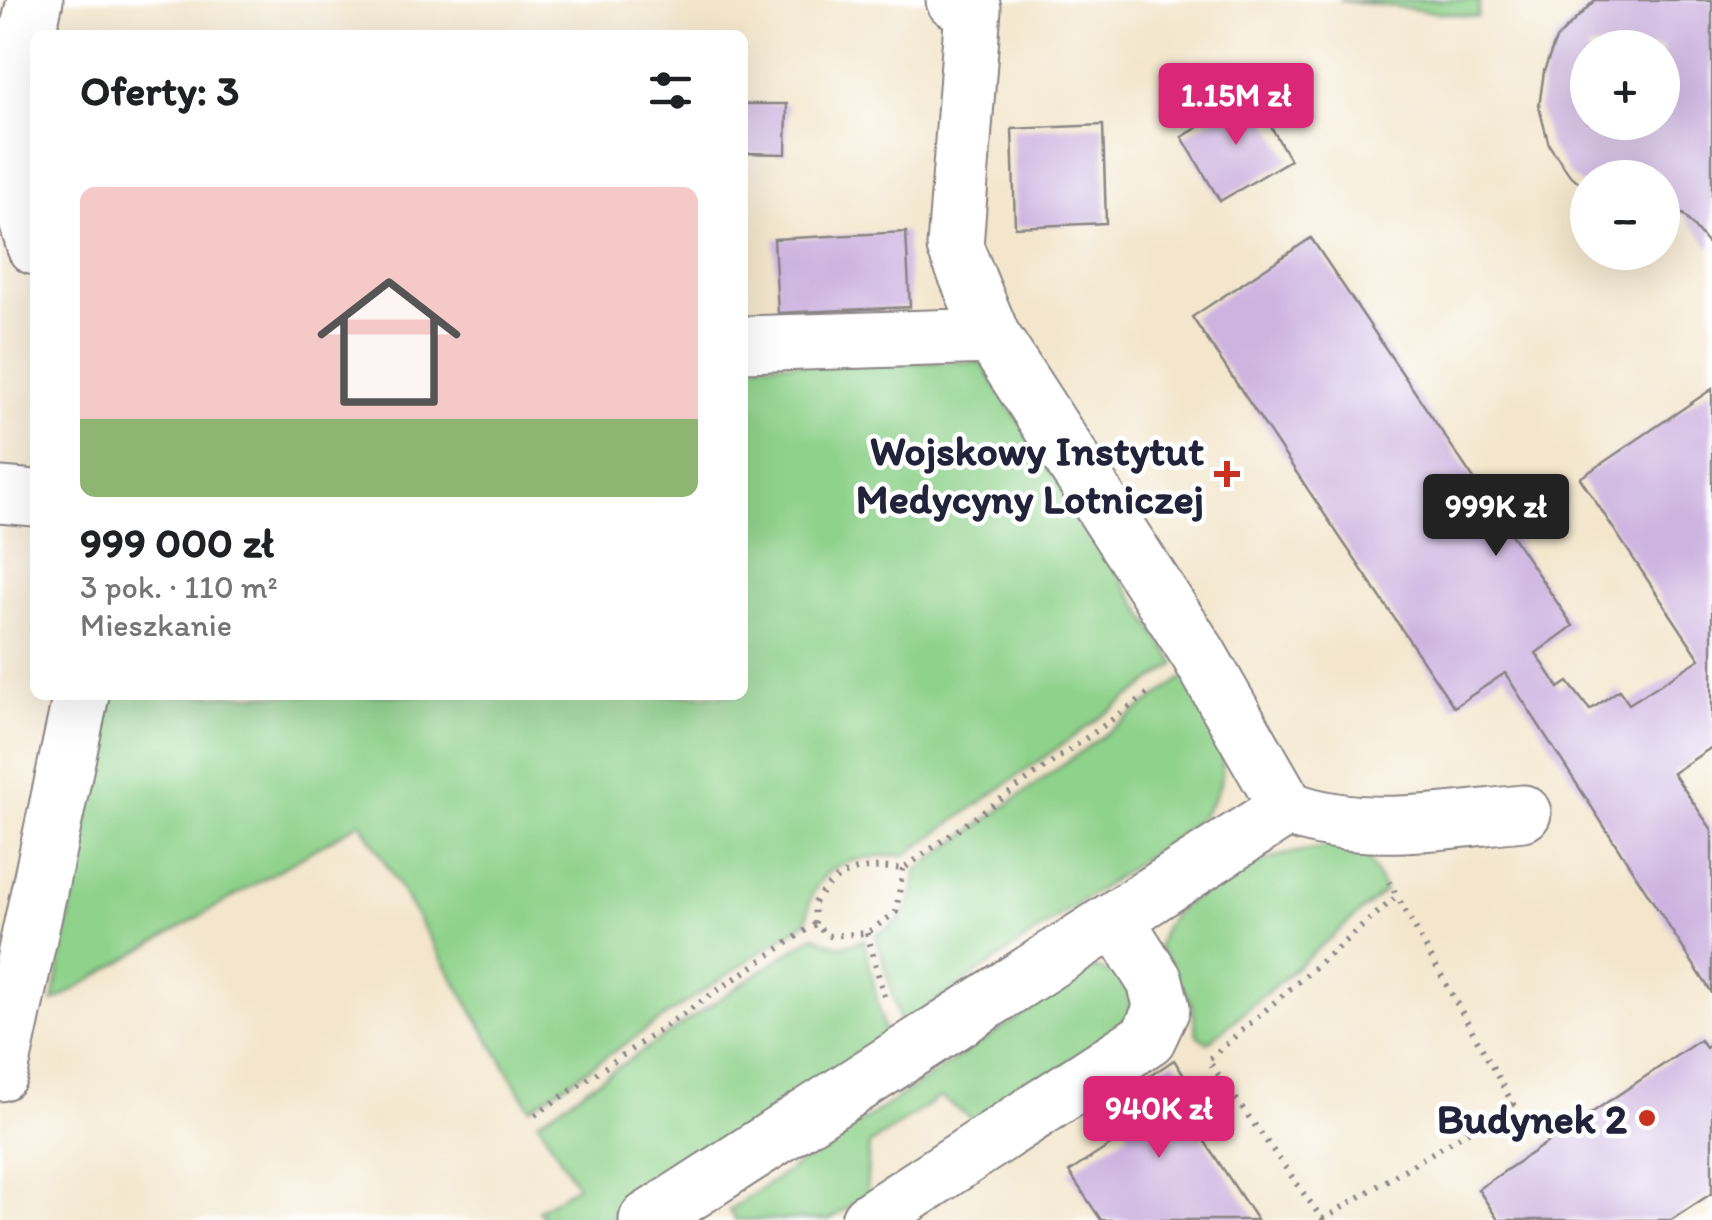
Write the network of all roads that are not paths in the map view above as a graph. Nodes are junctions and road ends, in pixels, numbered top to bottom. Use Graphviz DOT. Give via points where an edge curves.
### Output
graph roads {
  1 [pos="35,0"];
  2 [pos="954,0"];
  3 [pos="6,155"];
  4 [pos="30,231"];
  5 [pos="0,246"];
  6 [pos="30,247"];
  7 [pos="992,336"];
  8 [pos="748,344"];
  9 [pos="0,495"];
  10 [pos="30,498"];
  11 [pos="80,700"];
  12 [pos="1287,808"];
  13 [pos="1523,813"];
  14 [pos="1115,919"];
  15 [pos="14,936"];
  16 [pos="0,1073"];
  17 [pos="647,1220"];
  18 [pos="869,1220"];
  1 -- 3 [label="lane"];
  2 -- 7 [label="lane" via="973,8 955,247"];
  3 -- 4 [label="lane"];
  5 -- 6 [label="lane"];
  7 -- 8 [label="lane"];
  7 -- 12 [label="lane" via="1198,652"];
  9 -- 10 [label="lane"];
  11 -- 15 [label="lane"];
  12 -- 13 [label="lane" via="1356,823"];
  12 -- 14 [label="lane"];
  14 -- 17 [label="lane"];
  14 -- 18 [label="lane" via="1155,981 1162,1008 1148,1038"];
  15 -- 16 [label="lane"];
}
